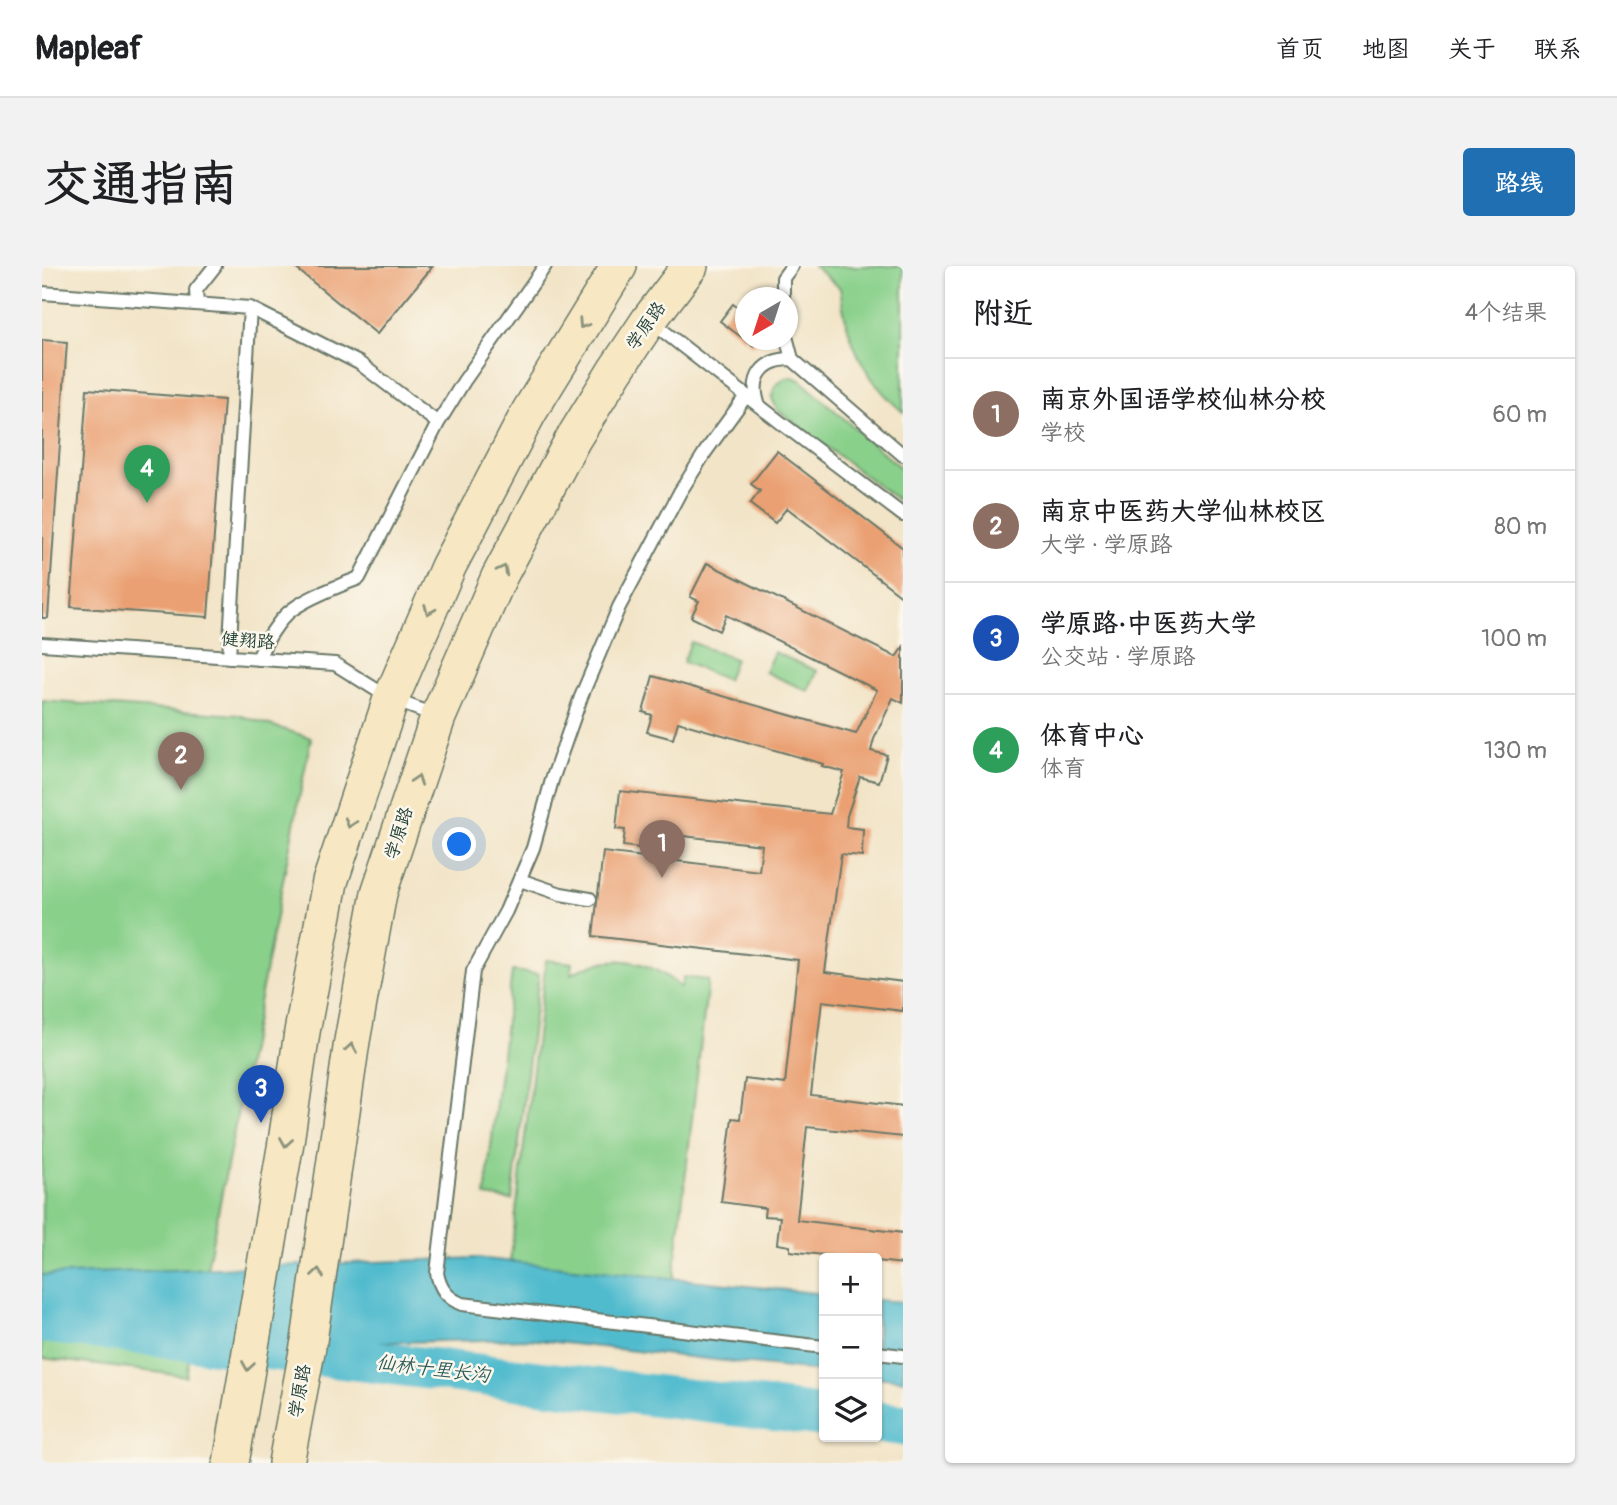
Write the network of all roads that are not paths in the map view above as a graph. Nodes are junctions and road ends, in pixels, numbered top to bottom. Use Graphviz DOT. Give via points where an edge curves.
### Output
graph roads {
  1 [pos="215,266"];
  2 [pos="545,266"];
  3 [pos="620,266"];
  4 [pos="690,266"];
  5 [pos="792,266"];
  6 [pos="783,287"];
  7 [pos="42,293"];
  8 [pos="197,304"];
  9 [pos="250,308"];
  10 [pos="649,320"];
  11 [pos="790,350"];
  12 [pos="792,359"];
  13 [pos="746,396"];
  14 [pos="759,406"];
  15 [pos="438,423"];
  16 [pos="903,455"];
  17 [pos="903,515"];
  18 [pos="42,644"];
  19 [pos="229,657"];
  20 [pos="258,659"];
  21 [pos="391,699"];
  22 [pos="438,717"];
  23 [pos="520,880"];
  24 [pos="590,899"];
  25 [pos="819,1346"];
  26 [pos="882,1354"];
  27 [pos="903,1356"];
  28 [pos="231,1463"];
  29 [pos="286,1463"];
  1 -- 8 [label="lane" via="196,290"];
  2 -- 15 [label="lane"];
  3 -- 21 [label="street, one-way" via="523,424 448,567"];
  4 -- 10 [label="street, 学原路"];
  5 -- 6 [label="lane" via="783,278"];
  7 -- 8 [label="lane"];
  8 -- 9 [label="lane"];
  9 -- 15 [label="lane" via="359,363"];
  9 -- 19 [label="lane"];
  10 -- 13 [label="lane"];
  22 -- 10 [label="street, 学原路, one-way" via="505,565 573,439"];
  11 -- 12 [label="lane"];
  12 -- 14 [label="lane" via="781,359 763,369 755,385"];
  12 -- 16 [label="lane"];
  13 -- 14 [label="lane"];
  13 -- 23 [label="lane" via="680,492 619,607 581,697"];
  14 -- 17 [label="lane"];
  15 -- 20 [label="lane" via="359,578 291,610 265,642"];
  18 -- 19 [label="lane, 健翔路"];
  19 -- 20 [label="lane, 健翔路"];
  20 -- 21 [label="lane, 健翔路" via="335,664"];
  21 -- 22 [label="lane, 健翔路"];
  21 -- 28 [label="street, one-way" via="330,882"];
  29 -- 22 [label="street, 学原路, one-way" via="379,893"];
  23 -- 24 [label="lane"];
  23 -- 25 [label="lane" via="473,971 437,1273 442,1289 463,1304"];
  26 -- 27 [label="lane"];
}
